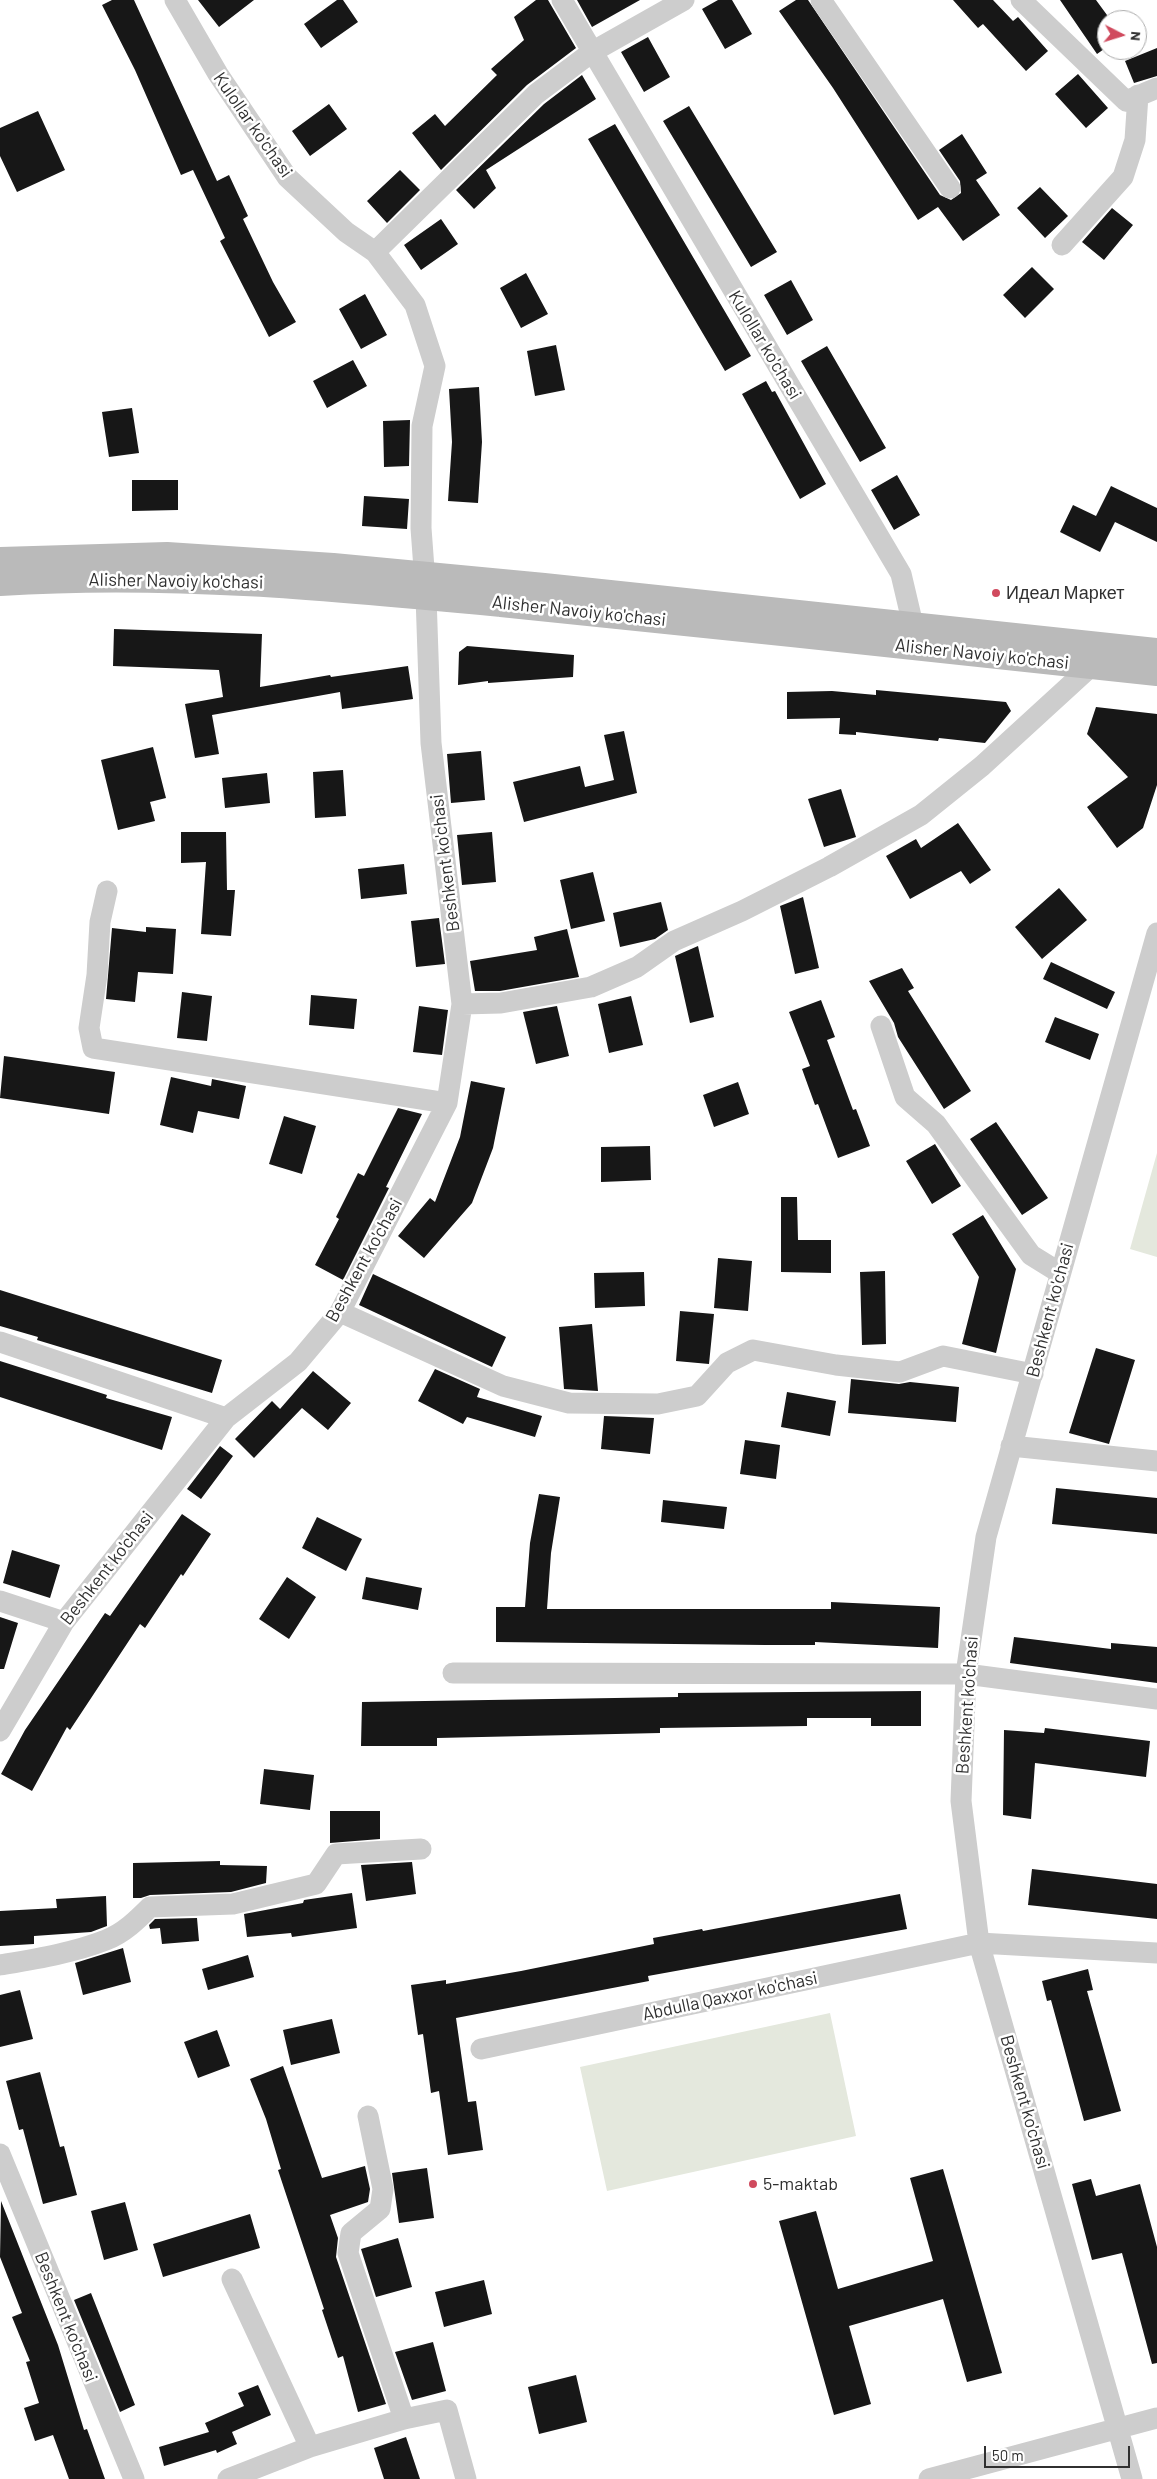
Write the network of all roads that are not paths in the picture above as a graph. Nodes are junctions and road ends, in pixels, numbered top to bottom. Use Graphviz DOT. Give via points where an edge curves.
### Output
graph roads {
  1 [pos="175,0"];
  2 [pos="562,0"];
  3 [pos="684,0"];
  4 [pos="821,0"];
  5 [pos="1021,0"];
  6 [pos="592,52"];
  7 [pos="1148,92"];
  8 [pos="950,188"];
  9 [pos="1062,245"];
  10 [pos="375,252"];
  11 [pos="0,561"];
  12 [pos="0,582"];
  13 [pos="426,586"];
  14 [pos="912,635"];
  15 [pos="1111,646"];
  16 [pos="1157,652"];
  17 [pos="1092,666"];
  18 [pos="1157,672"];
  19 [pos="107,891"];
  20 [pos="1157,933"];
  21 [pos="462,1004"];
  22 [pos="881,1026"];
  23 [pos="447,1103"];
  24 [pos="1060,1272"];
  25 [pos="340,1312"];
  26 [pos="0,1342"];
  27 [pos="1032,1374"];
  28 [pos="226,1418"];
  29 [pos="1011,1446"];
  30 [pos="1157,1461"];
  31 [pos="0,1601"];
  32 [pos="64,1622"];
  33 [pos="453,1673"];
  34 [pos="966,1674"];
  35 [pos="1157,1699"];
  36 [pos="0,1731"];
  37 [pos="420,1849"];
  38 [pos="980,1943"];
  39 [pos="1157,1953"];
  40 [pos="0,1965"];
  41 [pos="481,2049"];
  42 [pos="368,2116"];
  43 [pos="1,2161"];
  44 [pos="232,2280"];
  45 [pos="1157,2418"];
  46 [pos="404,2419"];
  47 [pos="1118,2428"];
  48 [pos="310,2446"];
  49 [pos="134,2479"];
  50 [pos="228,2479"];
  51 [pos="466,2479"];
  52 [pos="929,2479"];
  53 [pos="1132,2479"];
  1 -- 10 [label="street, Kulollar ko'chasi" via="218,74 287,177 346,232"];
  2 -- 6 [label="street, Kulollar ko'chasi"];
  3 -- 6 [label="street"];
  4 -- 8 [label="street"];
  5 -- 7 [label="street" via="1126,100"];
  6 -- 10 [label="street" via="536,94"];
  6 -- 14 [label="street, Kulollar ko'chasi" via="901,574"];
  7 -- 9 [label="street" via="1123,177"];
  10 -- 13 [label="street, Kulollar ko'chasi" via="415,305 435,366 422,426 421,528"];
  11 -- 13 [label="main road, Alisher Navoiy ko'chasi" via="167,556"];
  12 -- 13 [label="main road, Alisher Navoiy ko'chasi" via="169,578 306,585"];
  13 -- 14 [label="main road, Alisher Navoiy ko'chasi"];
  13 -- 21 [label="street, Beshkent ko'chasi" via="431,743"];
  14 -- 15 [label="main road, Alisher Navoiy ko'chasi"];
  14 -- 17 [label="main road, Alisher Navoiy ko'chasi"];
  15 -- 16 [label="main road, Alisher Navoiy ko'chasi"];
  15 -- 17 [label="street"];
  17 -- 18 [label="main road, Alisher Navoiy ko'chasi"];
  17 -- 21 [label="street" via="982,766 921,815 829,867 674,941 637,967 592,987 501,1003"];
  19 -- 23 [label="street" via="100,922 89,1028 93,1048"];
  20 -- 24 [label="street, Beshkent ko'chasi"];
  21 -- 23 [label="street, Beshkent ko'chasi"];
  22 -- 24 [label="street" via="905,1097 936,1124 1031,1255"];
  23 -- 25 [label="street, Beshkent ko'chasi"];
  24 -- 27 [label="street, Beshkent ko'chasi"];
  25 -- 27 [label="street" via="503,1386 569,1403 658,1404 697,1396 727,1363 753,1350 836,1365 900,1372 943,1356"];
  25 -- 28 [label="street, Beshkent ko'chasi" via="298,1362"];
  26 -- 28 [label="street"];
  27 -- 29 [label="street, Beshkent ko'chasi"];
  28 -- 32 [label="street, Beshkent ko'chasi"];
  29 -- 30 [label="street"];
  29 -- 34 [label="street, Beshkent ko'chasi" via="986,1537"];
  31 -- 32 [label="street"];
  32 -- 36 [label="street, Beshkent ko'chasi"];
  33 -- 34 [label="street"];
  34 -- 35 [label="street"];
  34 -- 38 [label="street, Beshkent ko'chasi" via="961,1801"];
  37 -- 40 [label="street" via="336,1854 316,1884 233,1904 150,1907 131,1926 107,1940"];
  38 -- 39 [label="street, Abdulla Qaxxor ko'chasi"];
  38 -- 41 [label="street, Abdulla Qaxxor ko'chasi"];
  38 -- 47 [label="street, Beshkent ko'chasi"];
  42 -- 46 [label="street" via="383,2188 380,2209 351,2233 348,2253"];
  43 -- 49 [label="street, Beshkent ko'chasi"];
  44 -- 48 [label="street"];
  45 -- 47 [label="street"];
  46 -- 48 [label="street"];
  46 -- 51 [label="street" via="447,2410"];
  47 -- 52 [label="street"];
  47 -- 53 [label="street, Beshkent ko'chasi"];
  48 -- 50 [label="street"];
}
